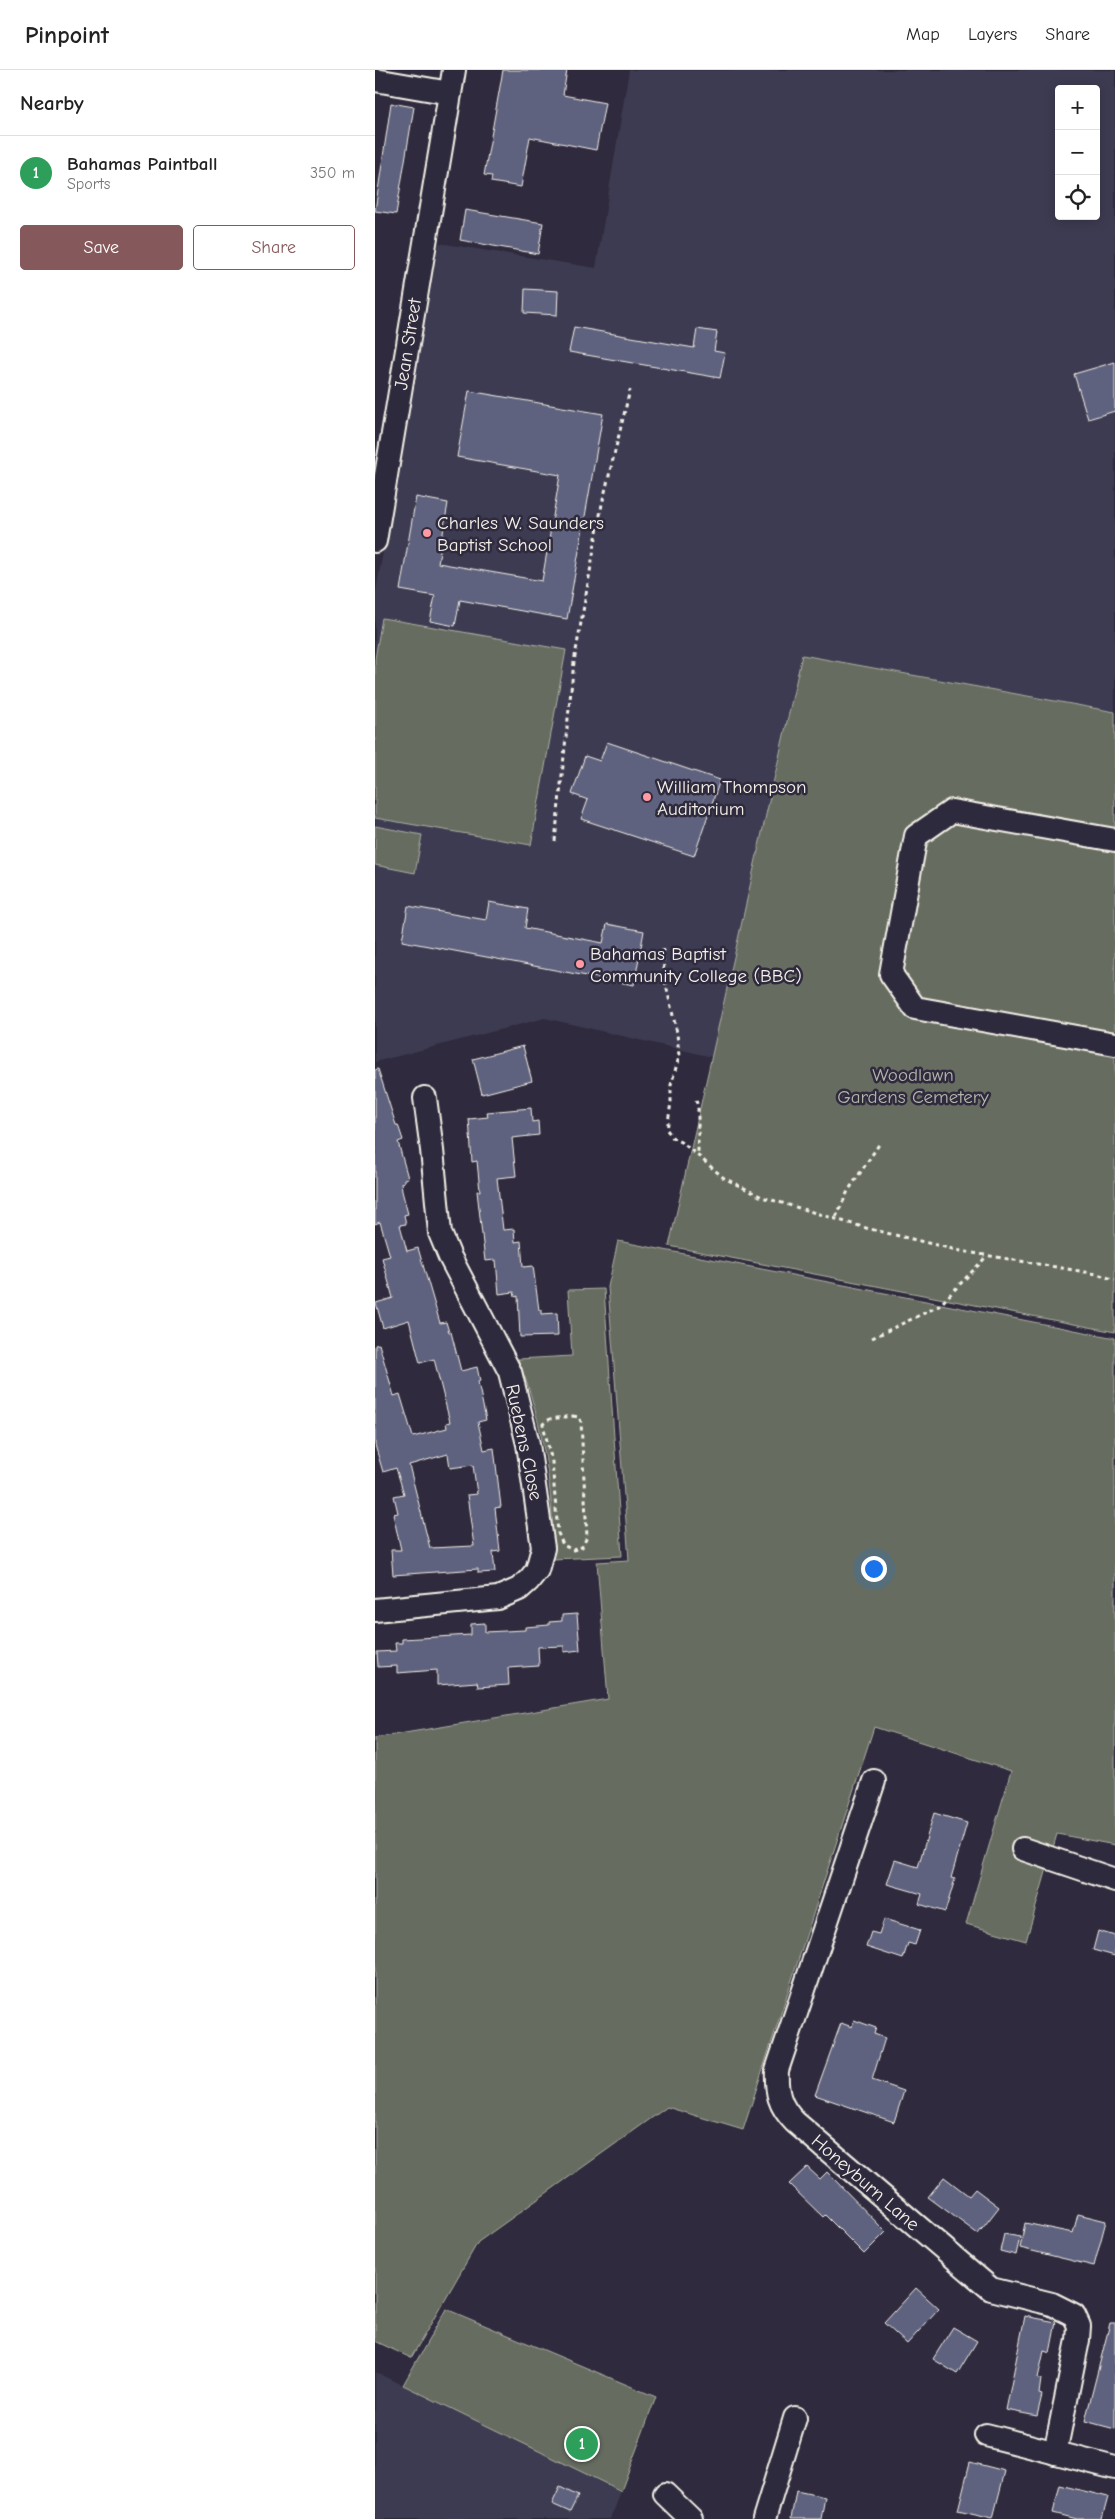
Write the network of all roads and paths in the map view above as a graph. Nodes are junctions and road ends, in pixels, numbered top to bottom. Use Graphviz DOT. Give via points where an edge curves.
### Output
graph roads {
  1 [pos="375,80"];
  2 [pos="630,390"];
  3 [pos="375,541"];
  4 [pos="1115,840"];
  5 [pos="555,841"];
  6 [pos="663,949"];
  7 [pos="1115,1044"];
  8 [pos="425,1098"];
  9 [pos="696,1100"];
  10 [pos="880,1143"];
  11 [pos="698,1155"];
  12 [pos="836,1218"];
  13 [pos="987,1256"];
  14 [pos="1115,1280"];
  15 [pos="872,1338"];
  16 [pos="581,1422"];
  17 [pos="375,1610"];
  18 [pos="874,1781"];
  19 [pos="1023,1849"];
  20 [pos="1115,1880"];
  21 [pos="795,2418"];
  22 [pos="986,2435"];
  23 [pos="1055,2453"];
  24 [pos="1115,2468"];
  25 [pos="665,2494"];
  26 [pos="691,2519"];
  27 [pos="764,2519"];
  1 -- 3 [label="street, Jean Street" via="450,93"];
  2 -- 5 [label="path" via="602,504 574,662"];
  4 -- 7 [label="street" via="951,811 916,836 891,974 915,1008"];
  6 -- 11 [label="path" via="664,976 679,1057 671,1085 667,1130"];
  8 -- 17 [label="street, Ruebens Close" via="440,1233 513,1380 528,1444 543,1548 537,1570 529,1580 503,1596 482,1601"];
  9 -- 11 [label="path"];
  10 -- 12 [label="path"];
  11 -- 12 [label="path" via="724,1178 762,1197"];
  12 -- 13 [label="path"];
  13 -- 14 [label="path" via="1097,1274"];
  13 -- 15 [label="path" via="939,1306"];
  16 -- 16 [label="path" via="587,1537 582,1546 573,1550 560,1540 552,1462 543,1424 550,1419 573,1416 579,1417"];
  18 -- 23 [label="street, Honeyburn Lane" via="777,2070 778,2100 795,2122 991,2289 1052,2304 1074,2316 1079,2326 1078,2340"];
  19 -- 20 [label="street"];
  21 -- 27 [label="street"];
  22 -- 23 [label="street"];
  23 -- 24 [label="street"];
  25 -- 26 [label="street"];
}
